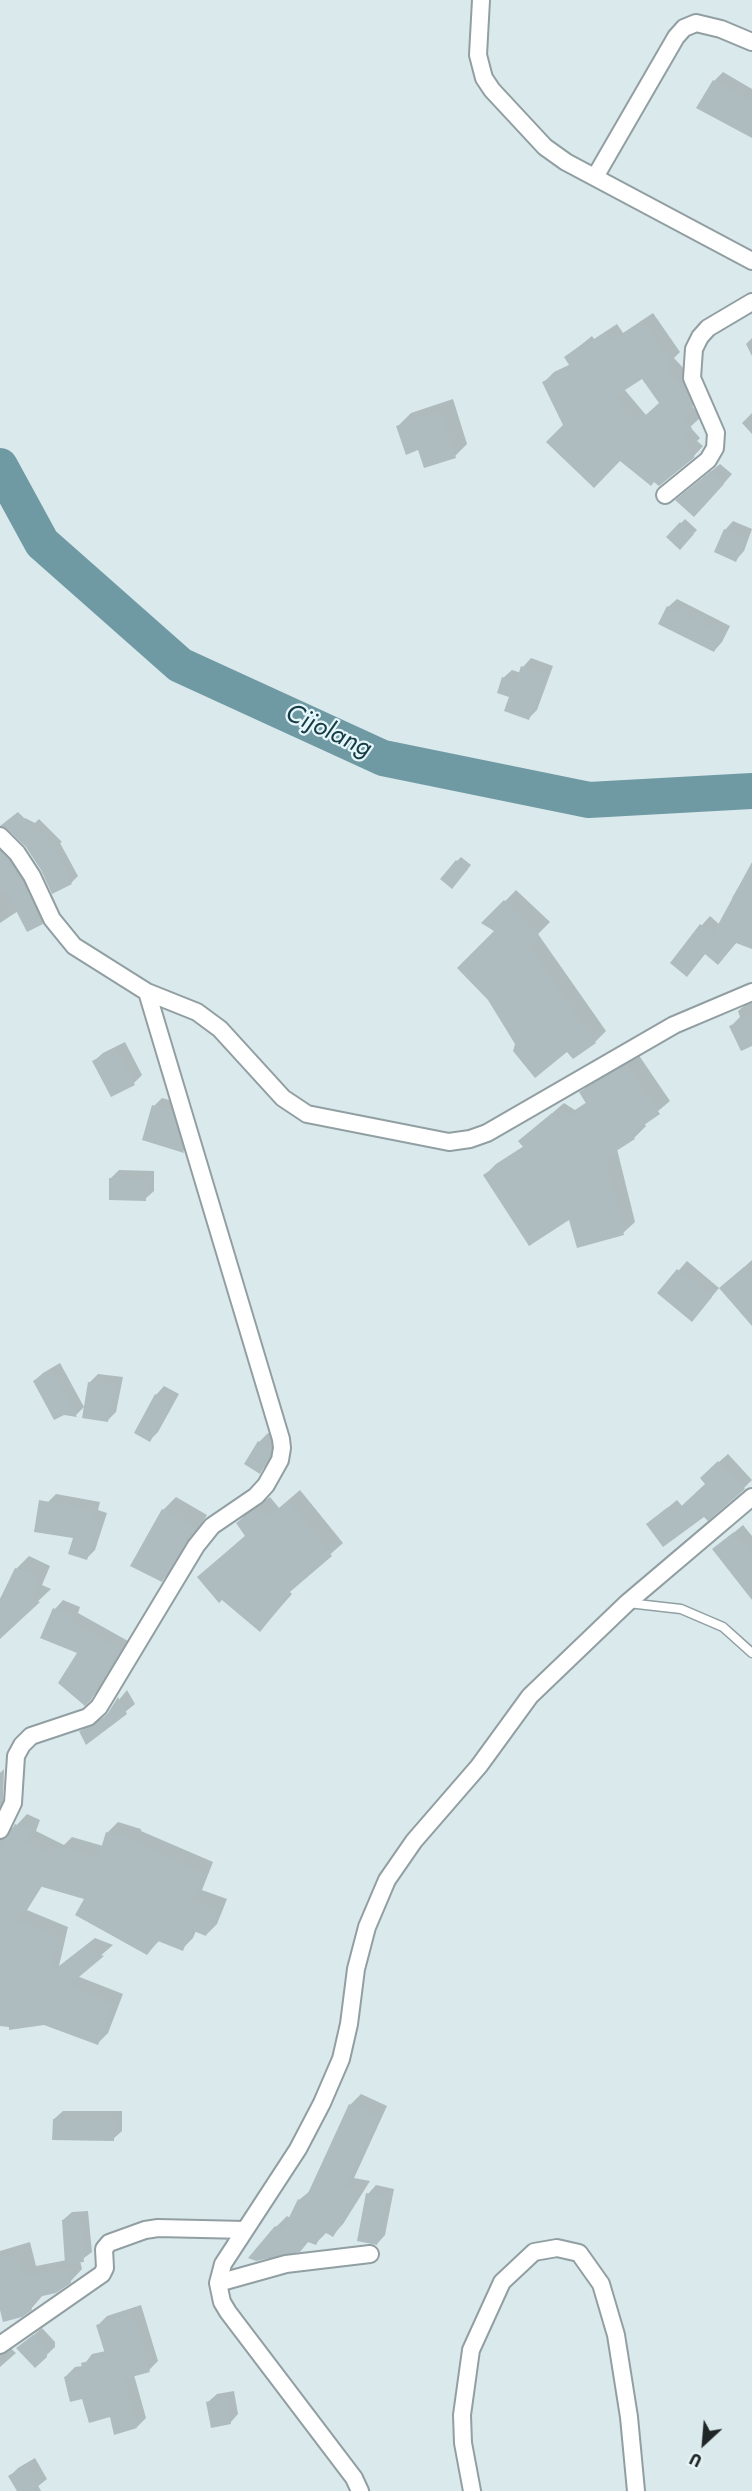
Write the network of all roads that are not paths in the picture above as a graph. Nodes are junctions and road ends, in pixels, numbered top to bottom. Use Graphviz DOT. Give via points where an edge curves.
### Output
graph roads {
  1 [pos="481,0"];
  2 [pos="752,42"];
  3 [pos="596,177"];
  4 [pos="752,261"];
  5 [pos="752,302"];
  6 [pos="665,495"];
  7 [pos="0,836"];
  8 [pos="147,992"];
  9 [pos="752,992"];
  10 [pos="752,1497"];
  11 [pos="627,1603"];
  12 [pos="752,1653"];
  13 [pos="0,1830"];
  14 [pos="245,2230"];
  15 [pos="370,2254"];
  16 [pos="218,2283"];
  17 [pos="0,2345"];
  18 [pos="360,2491"];
  19 [pos="472,2491"];
  20 [pos="636,2491"];
  1 -- 3 [label="street" via="478,55 484,78 545,147"];
  2 -- 3 [label="street" via="696,23 684,28"];
  3 -- 4 [label="street"];
  5 -- 6 [label="street" via="708,328 694,349 692,378 716,433 715,448 708,460"];
  7 -- 8 [label="street" via="17,853 52,918 74,946"];
  8 -- 9 [label="street" via="197,1012 220,1029 283,1098 307,1114 449,1142 487,1133 674,1025"];
  8 -- 13 [label="street" via="281,1439 280,1460 256,1496 212,1526 196,1546 99,1707 88,1717 32,1736 22,1745 16,1756 13,1803"];
  10 -- 11 [label="street"];
  11 -- 12 [label="lane" via="681,1609 723,1627"];
  11 -- 14 [label="street" via="530,1696 387,1880 367,1927 356,1969 341,2059 298,2149"];
  14 -- 16 [label="street" via="223,2265"];
  14 -- 17 [label="street" via="145,2230 109,2243 104,2249 102,2274"];
  15 -- 16 [label="street" via="286,2264"];
  16 -- 18 [label="street" via="228,2312"];
  19 -- 20 [label="street" via="462,2415 471,2350 502,2282 534,2252 557,2248 579,2253 601,2284 616,2335"];
}
